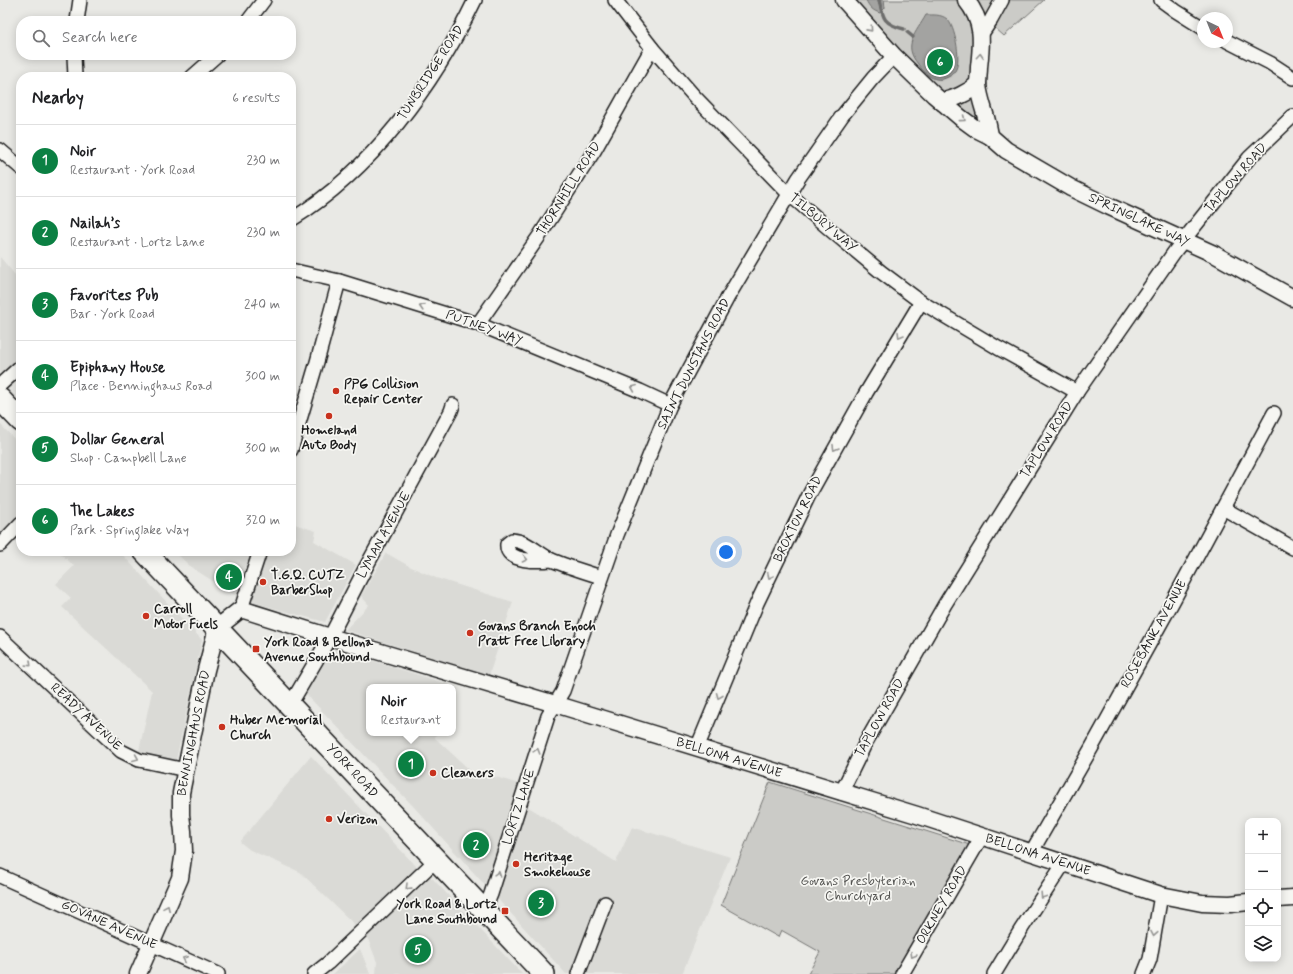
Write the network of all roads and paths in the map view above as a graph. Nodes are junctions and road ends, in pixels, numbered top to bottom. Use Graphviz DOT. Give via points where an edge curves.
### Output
graph roads {
  1 [pos="80,0"];
  2 [pos="264,0"];
  3 [pos="476,0"];
  4 [pos="615,0"];
  5 [pos="844,0"];
  6 [pos="966,0"];
  7 [pos="1002,0"];
  8 [pos="1161,0"];
  9 [pos="78,16"];
  10 [pos="252,16"];
  11 [pos="1197,24"];
  12 [pos="981,35"];
  13 [pos="1233,44"];
  14 [pos="652,48"];
  15 [pos="894,56"];
  16 [pos="74,60"];
  17 [pos="211,60"];
  18 [pos="75,72"];
  19 [pos="198,72"];
  20 [pos="1293,78"];
  21 [pos="978,84"];
  22 [pos="942,102"];
  23 [pos="1293,116"];
  24 [pos="990,136"];
  25 [pos="0,150"];
  26 [pos="16,164"];
  27 [pos="789,194"];
  28 [pos="296,217"];
  29 [pos="1184,240"];
  30 [pos="296,271"];
  31 [pos="339,281"];
  32 [pos="1293,298"];
  33 [pos="921,302"];
  34 [pos="478,324"];
  35 [pos="16,371"];
  36 [pos="0,385"];
  37 [pos="1077,392"];
  38 [pos="0,399"];
  39 [pos="453,405"];
  40 [pos="670,405"];
  41 [pos="1274,413"];
  42 [pos="16,416"];
  43 [pos="296,433"];
  44 [pos="1223,508"];
  45 [pos="16,528"];
  46 [pos="0,545"];
  47 [pos="1293,548"];
  48 [pos="149,556"];
  49 [pos="258,556"];
  50 [pos="552,560"];
  51 [pos="601,578"];
  52 [pos="241,609"];
  53 [pos="216,628"];
  54 [pos="0,637"];
  55 [pos="330,637"];
  56 [pos="555,704"];
  57 [pos="290,705"];
  58 [pos="697,748"];
  59 [pos="186,770"];
  60 [pos="841,793"];
  61 [pos="982,836"];
  62 [pos="1031,853"];
  63 [pos="436,860"];
  64 [pos="1064,863"];
  65 [pos="0,876"];
  66 [pos="1161,895"];
  67 [pos="1293,898"];
  68 [pos="1281,899"];
  69 [pos="1245,902"];
  70 [pos="605,903"];
  71 [pos="484,911"];
  72 [pos="151,944"];
  73 [pos="138,974"];
  74 [pos="218,974"];
  75 [pos="314,974"];
  76 [pos="544,974"];
  77 [pos="578,974"];
  78 [pos="902,974"];
  79 [pos="994,974"];
  80 [pos="1144,974"];
  1 -- 9 [label="street"];
  2 -- 10 [label="street"];
  3 -- 28 [label="street, TUNBRIDGE ROAD" via="446,53 397,124 356,169 326,196"];
  4 -- 14 [label="street, TILBURY WAY"];
  5 -- 15 [label="street, SPRINGLAKE WAY, one-way"];
  6 -- 12 [label="street" via="979,21"];
  7 -- 12 [label="street"];
  8 -- 11 [label="street"];
  21 -- 12 [label="street, one-way"];
  13 -- 20 [label="street"];
  14 -- 27 [label="street, TILBURY WAY" via="694,96"];
  14 -- 34 [label="street, THORNHILL ROAD" via="594,151"];
  15 -- 22 [label="street, SPRINGLAKE WAY"];
  15 -- 27 [label="street, SAINT DUNSTANS ROAD" via="842,116"];
  16 -- 18 [label="street"];
  17 -- 19 [label="street"];
  21 -- 22 [label="street" via="961,96"];
  21 -- 24 [label="street"];
  22 -- 24 [label="street, SPRINGLAKE WAY, one-way" via="976,129"];
  23 -- 29 [label="street, TAPLOW ROAD" via="1249,158"];
  24 -- 29 [label="street, SPRINGLAKE WAY" via="1006,150 1071,188"];
  25 -- 26 [label="street"];
  27 -- 33 [label="street, TILBURY WAY" via="881,272"];
  27 -- 40 [label="street, SAINT DUNSTANS ROAD" via="728,297"];
  29 -- 32 [label="street, SPRINGLAKE WAY"];
  29 -- 37 [label="street, TAPLOW ROAD"];
  30 -- 31 [label="street, PUTNEY WAY"];
  34 -- 31 [label="street, PUTNEY WAY, one-way"];
  31 -- 43 [label="street"];
  33 -- 37 [label="street, TILBURY WAY"];
  33 -- 58 [label="street, BROXTON ROAD, one-way" via="809,495 757,603"];
  40 -- 34 [label="street, PUTNEY WAY, one-way"];
  35 -- 36 [label="street"];
  37 -- 60 [label="street, TAPLOW ROAD" via="945,604 866,742"];
  38 -- 42 [label="main road"];
  39 -- 55 [label="street, LYMAN AVENUE"];
  40 -- 51 [label="street, SAINT DUNSTANS ROAD" via="625,512"];
  41 -- 44 [label="street, ROSEBANK AVENUE"];
  44 -- 47 [label="street"];
  44 -- 62 [label="street, ROSEBANK AVENUE"];
  45 -- 46 [label="street"];
  48 -- 53 [label="main road, YORK ROAD"];
  49 -- 52 [label="street"];
  50 -- 51 [label="street"];
  51 -- 56 [label="street, SAINT DUNSTANS ROAD" via="563,691"];
  52 -- 53 [label="street"];
  52 -- 55 [label="street, BELLONA AVENUE"];
  53 -- 57 [label="main road, YORK ROAD"];
  53 -- 59 [label="street, BENNINGHAUS ROAD"];
  54 -- 59 [label="street, READY AVENUE, one-way" via="121,751 139,760"];
  55 -- 56 [label="street, BELLONA AVENUE"];
  55 -- 57 [label="street, LYMAN AVENUE"];
  56 -- 58 [label="street, BELLONA AVENUE"];
  71 -- 56 [label="street, LORTZ LANE, one-way" via="548,716"];
  57 -- 63 [label="main road, YORK ROAD"];
  58 -- 60 [label="street, BELLONA AVENUE"];
  72 -- 59 [label="street, BENNINGHAUS ROAD, one-way" via="180,878 184,851 181,793"];
  60 -- 61 [label="street, BELLONA AVENUE"];
  61 -- 62 [label="street, BELLONA AVENUE"];
  61 -- 78 [label="street, ORKNEY ROAD, one-way"];
  62 -- 64 [label="street, BELLONA AVENUE"];
  63 -- 71 [label="main road, YORK ROAD"];
  63 -- 75 [label="street, one-way"];
  64 -- 66 [label="street, BELLONA AVENUE"];
  64 -- 79 [label="street, one-way"];
  65 -- 72 [label="street, GOVANE AVENUE"];
  66 -- 69 [label="street, BELLONA AVENUE" via="1202,903"];
  66 -- 80 [label="street, one-way" via="1150,959"];
  67 -- 68 [label="street"];
  70 -- 77 [label="street"];
  71 -- 76 [label="main road, YORK ROAD"];
  72 -- 73 [label="street, BENNINGHAUS ROAD"];
  74 -- 72 [label="street, GOVANE AVENUE, one-way"];
}
